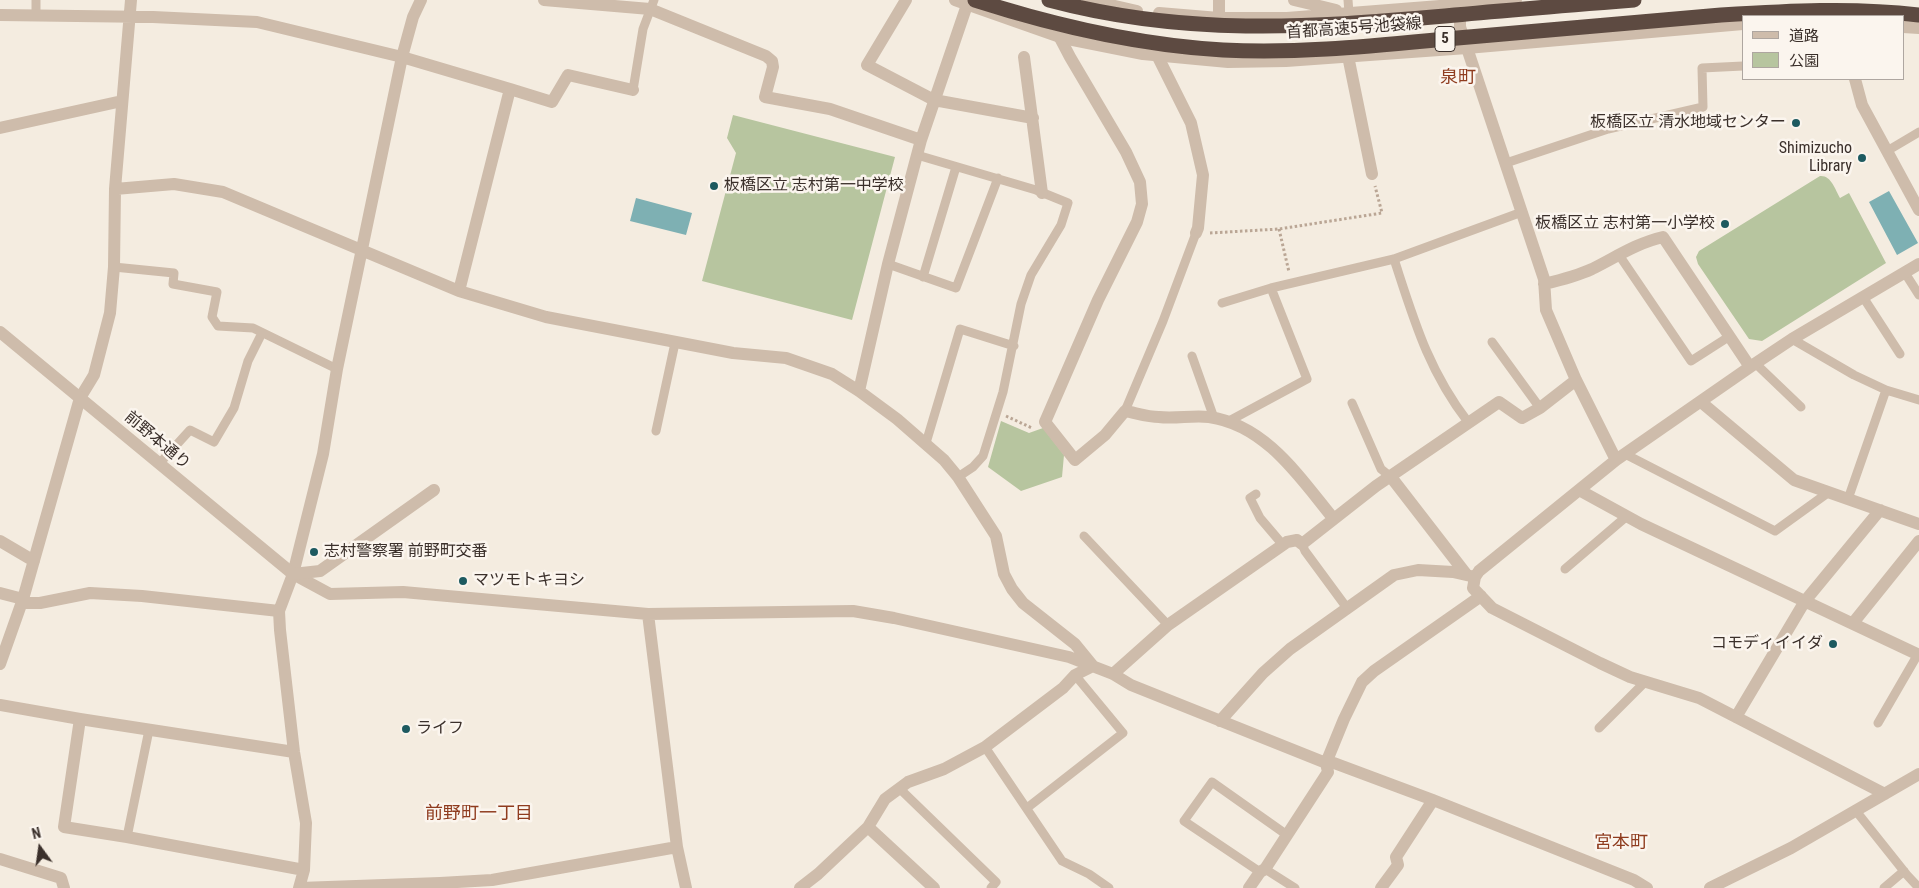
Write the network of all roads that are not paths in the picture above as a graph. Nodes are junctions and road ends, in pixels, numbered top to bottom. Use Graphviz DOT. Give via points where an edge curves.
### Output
graph roads {
  1 [pos="36,0"];
  2 [pos="131,0"];
  3 [pos="421,0"];
  4 [pos="544,0"];
  5 [pos="906,0"];
  6 [pos="1049,0"];
  7 [pos="1088,0"];
  8 [pos="1219,0"];
  9 [pos="1294,0"];
  10 [pos="1516,0"];
  11 [pos="1634,0"];
  12 [pos="1833,0"];
  13 [pos="965,2"];
  14 [pos="1460,2"];
  15 [pos="652,5"];
  16 [pos="1348,6"];
  17 [pos="0,14"];
  18 [pos="1838,15"];
  19 [pos="1919,15"];
  20 [pos="36,16"];
  21 [pos="130,16"];
  22 [pos="1219,18"];
  23 [pos="1742,24"];
  24 [pos="1904,27"];
  25 [pos="1919,28"];
  26 [pos="1059,36"];
  27 [pos="1467,48"];
  28 [pos="1157,55"];
  29 [pos="1348,56"];
  30 [pos="402,57"];
  31 [pos="1024,57"];
  32 [pos="1742,66"];
  33 [pos="1855,80"];
  34 [pos="510,89"];
  35 [pos="633,90"];
  36 [pos="934,100"];
  37 [pos="122,101"];
  38 [pos="1032,118"];
  39 [pos="0,128"];
  40 [pos="1919,132"];
  41 [pos="921,140"];
  42 [pos="1887,151"];
  43 [pos="917,155"];
  44 [pos="1506,163"];
  45 [pos="956,167"];
  46 [pos="1372,174"];
  47 [pos="998,178"];
  48 [pos="115,188"];
  49 [pos="1042,193"];
  50 [pos="1919,210"];
  51 [pos="1522,212"];
  52 [pos="1196,233"];
  53 [pos="360,251"];
  54 [pos="1619,255"];
  55 [pos="1394,259"];
  56 [pos="888,264"];
  57 [pos="1919,264"];
  58 [pos="114,267"];
  59 [pos="1905,273"];
  60 [pos="923,277"];
  61 [pos="1544,284"];
  62 [pos="1271,288"];
  63 [pos="459,291"];
  64 [pos="1919,295"];
  65 [pos="1863,297"];
  66 [pos="1222,303"];
  67 [pos="0,332"];
  68 [pos="262,333"];
  69 [pos="1730,336"];
  70 [pos="1792,339"];
  71 [pos="1492,342"];
  72 [pos="675,343"];
  73 [pos="1014,346"];
  74 [pos="1900,354"];
  75 [pos="1192,356"];
  76 [pos="1753,365"];
  77 [pos="337,369"];
  78 [pos="1576,380"];
  79 [pos="1886,390"];
  80 [pos="859,391"];
  81 [pos="80,398"];
  82 [pos="1919,400"];
  83 [pos="1701,402"];
  84 [pos="1352,403"];
  85 [pos="1801,407"];
  86 [pos="1540,408"];
  87 [pos="1125,411"];
  88 [pos="1214,418"];
  89 [pos="1229,421"];
  90 [pos="1468,422"];
  91 [pos="656,431"];
  92 [pos="926,443"];
  93 [pos="1621,457"];
  94 [pos="159,464"];
  95 [pos="958,477"];
  96 [pos="1391,477"];
  97 [pos="434,490"];
  98 [pos="1579,490"];
  99 [pos="1829,492"];
  100 [pos="1256,494"];
  101 [pos="1848,499"];
  102 [pos="1880,510"];
  103 [pos="1626,516"];
  104 [pos="1333,518"];
  105 [pos="1919,524"];
  106 [pos="1084,536"];
  107 [pos="0,541"];
  108 [pos="1919,541"];
  109 [pos="1302,544"];
  110 [pos="1283,545"];
  111 [pos="34,561"];
  112 [pos="1565,569"];
  113 [pos="293,574"];
  114 [pos="1470,575"];
  115 [pos="0,593"];
  116 [pos="1481,596"];
  117 [pos="22,601"];
  118 [pos="1805,601"];
  119 [pos="1347,608"];
  120 [pos="280,611"];
  121 [pos="648,614"];
  122 [pos="1853,624"];
  123 [pos="1168,625"];
  124 [pos="1918,654"];
  125 [pos="0,664"];
  126 [pos="1093,666"];
  127 [pos="1113,674"];
  128 [pos="1075,675"];
  129 [pos="1646,681"];
  130 [pos="0,704"];
  131 [pos="1736,718"];
  132 [pos="80,719"];
  133 [pos="1220,721"];
  134 [pos="1878,723"];
  135 [pos="1599,728"];
  136 [pos="149,730"];
  137 [pos="985,747"];
  138 [pos="294,752"];
  139 [pos="1326,763"];
  140 [pos="1919,774"];
  141 [pos="899,788"];
  142 [pos="1885,794"];
  143 [pos="1433,800"];
  144 [pos="1027,808"];
  145 [pos="1856,811"];
  146 [pos="868,827"];
  147 [pos="1287,835"];
  148 [pos="127,837"];
  149 [pos="677,847"];
  150 [pos="0,860"];
  151 [pos="304,870"];
  152 [pos="1262,871"];
  153 [pos="1904,871"];
  154 [pos="64,888"];
  155 [pos="300,888"];
  156 [pos="686,888"];
  157 [pos="800,888"];
  158 [pos="934,888"];
  159 [pos="991,888"];
  160 [pos="1109,888"];
  161 [pos="1249,888"];
  162 [pos="1295,888"];
  163 [pos="1381,888"];
  164 [pos="1646,888"];
  165 [pos="1710,888"];
  166 [pos="1884,888"];
  167 [pos="1919,888"];
  1 -- 20 [label="lane"];
  2 -- 21 [label="street"];
  3 -- 30 [label="street"];
  4 -- 15 [label="street"];
  5 -- 36 [label="street" via="867,66"];
  6 -- 11 [label="highway, 首都高速5号池袋線 / 5, bridge" via="1118,15 1224,27 1345,25"];
  7 -- 22 [label="street" via="1135,11"];
  8 -- 22 [label="street"];
  9 -- 16 [label="street"];
  10 -- 14 [label="street"];
  12 -- 18 [label="street"];
  13 -- 19 [label="highway, 首都高速5号池袋線 / 5, bridge" via="1112,36 1222,50 1278,51 1774,12 1870,10"];
  13 -- 26 [label="street"];
  13 -- 36 [label="street"];
  14 -- 16 [label="street"];
  14 -- 27 [label="street" via="1460,27"];
  15 -- 35 [label="lane" via="643,29"];
  15 -- 41 [label="street" via="766,56 773,66 765,97 830,109"];
  16 -- 22 [label="street" via="1287,18"];
  17 -- 20 [label="street"];
  20 -- 21 [label="street"];
  21 -- 30 [label="street" via="256,22"];
  21 -- 37 [label="street"];
  23 -- 27 [label="street"];
  24 -- 25 [label="street"];
  26 -- 28 [label="street"];
  26 -- 87 [label="street" via="1126,152 1140,182 1142,204 1137,222 1098,300 1045,422 1075,460"];
  27 -- 29 [label="street"];
  27 -- 44 [label="street"];
  28 -- 29 [label="street" via="1228,62"];
  28 -- 52 [label="street" via="1191,124 1203,175"];
  29 -- 46 [label="street"];
  30 -- 34 [label="street"];
  30 -- 53 [label="street"];
  31 -- 38 [label="street"];
  32 -- 44 [label="lane" via="1702,68 1702,107 1608,129"];
  33 -- 42 [label="street" via="1862,105"];
  34 -- 35 [label="street" via="552,102 568,75"];
  34 -- 63 [label="street"];
  36 -- 38 [label="street"];
  36 -- 41 [label="street"];
  37 -- 39 [label="street"];
  37 -- 48 [label="street"];
  38 -- 49 [label="street"];
  40 -- 42 [label="lane"];
  41 -- 43 [label="street"];
  42 -- 50 [label="street"];
  43 -- 45 [label="lane"];
  43 -- 56 [label="street"];
  44 -- 51 [label="street"];
  45 -- 47 [label="lane"];
  45 -- 60 [label="lane"];
  47 -- 49 [label="lane"];
  47 -- 60 [label="lane" via="956,288"];
  48 -- 53 [label="street" via="174,184 223,192"];
  48 -- 58 [label="street"];
  49 -- 73 [label="lane" via="1068,203 1061,225 1031,275 1021,304"];
  51 -- 55 [label="lane"];
  51 -- 61 [label="street"];
  52 -- 87 [label="lane"];
  53 -- 63 [label="street"];
  53 -- 77 [label="street"];
  54 -- 61 [label="street" via="1592,269"];
  54 -- 69 [label="street" via="1646,241 1663,237"];
  54 -- 69 [label="lane" via="1691,361"];
  55 -- 62 [label="lane"];
  55 -- 90 [label="lane" via="1431,362 1453,403"];
  56 -- 60 [label="lane"];
  56 -- 80 [label="street"];
  57 -- 59 [label="street"];
  58 -- 68 [label="lane" via="174,273 173,284 217,292 212,317 218,326 253,328"];
  58 -- 81 [label="street" via="110,312 94,375"];
  59 -- 64 [label="lane"];
  59 -- 65 [label="street"];
  61 -- 78 [label="street" via="1546,310"];
  62 -- 66 [label="lane"];
  62 -- 89 [label="lane" via="1307,378"];
  63 -- 72 [label="street" via="546,317"];
  65 -- 70 [label="street"];
  65 -- 74 [label="lane"];
  67 -- 81 [label="street, 前野本通り"];
  68 -- 77 [label="lane"];
  68 -- 94 [label="lane" via="248,361 234,408 214,442 190,430"];
  69 -- 76 [label="street"];
  70 -- 76 [label="street"];
  70 -- 79 [label="lane"];
  71 -- 86 [label="lane"];
  72 -- 80 [label="street" via="786,358 832,374"];
  72 -- 91 [label="lane"];
  73 -- 92 [label="lane" via="960,329"];
  73 -- 95 [label="lane" via="983,456"];
  75 -- 88 [label="lane"];
  76 -- 83 [label="street"];
  76 -- 85 [label="lane"];
  77 -- 113 [label="street" via="323,454"];
  78 -- 86 [label="street"];
  78 -- 93 [label="street"];
  79 -- 82 [label="lane"];
  79 -- 101 [label="lane"];
  80 -- 92 [label="street"];
  81 -- 94 [label="street, 前野本通り"];
  81 -- 111 [label="street"];
  83 -- 93 [label="street"];
  83 -- 99 [label="street" via="1794,480"];
  84 -- 96 [label="lane" via="1381,469"];
  86 -- 90 [label="street" via="1522,418 1499,402"];
  87 -- 88 [label="street" via="1159,418"];
  88 -- 89 [label="street"];
  89 -- 104 [label="street" via="1261,438 1272,448"];
  90 -- 96 [label="street"];
  92 -- 95 [label="street"];
  93 -- 98 [label="street"];
  93 -- 99 [label="lane" via="1775,531"];
  94 -- 113 [label="street, 前野本通り"];
  95 -- 126 [label="street" via="996,536 1004,574 1012,589 1023,603 1075,644"];
  96 -- 104 [label="street"];
  96 -- 114 [label="street"];
  97 -- 113 [label="street" via="320,571"];
  98 -- 103 [label="street"];
  98 -- 114 [label="street" via="1479,572"];
  99 -- 101 [label="street"];
  100 -- 110 [label="lane" via="1250,498 1260,518"];
  101 -- 102 [label="street"];
  102 -- 105 [label="street"];
  102 -- 118 [label="street"];
  103 -- 112 [label="lane"];
  103 -- 118 [label="street"];
  104 -- 109 [label="street"];
  106 -- 123 [label="lane"];
  107 -- 111 [label="street"];
  108 -- 122 [label="street"];
  109 -- 110 [label="street" via="1297,540"];
  109 -- 119 [label="lane"];
  110 -- 123 [label="street"];
  111 -- 117 [label="street"];
  113 -- 120 [label="street"];
  113 -- 121 [label="street, 前野本通り" via="330,594 403,592"];
  114 -- 116 [label="street" via="1473,588"];
  114 -- 119 [label="street" via="1418,570 1394,575"];
  115 -- 117 [label="street"];
  116 -- 129 [label="street" via="1492,608 1600,663"];
  116 -- 139 [label="street" via="1374,670 1362,682"];
  117 -- 120 [label="street" via="40,603 90,593"];
  117 -- 125 [label="street"];
  118 -- 122 [label="street"];
  118 -- 131 [label="street"];
  119 -- 133 [label="street" via="1262,673"];
  120 -- 138 [label="street"];
  121 -- 126 [label="street, 前野本通り" via="853,611 1060,655"];
  121 -- 149 [label="street"];
  122 -- 124 [label="street"];
  123 -- 127 [label="street"];
  124 -- 134 [label="lane"];
  126 -- 127 [label="street, 前野本通り"];
  126 -- 128 [label="street"];
  127 -- 133 [label="street, 前野本通り" via="1131,685"];
  128 -- 137 [label="street" via="1063,688"];
  128 -- 144 [label="lane" via="1124,733"];
  129 -- 131 [label="street" via="1699,698"];
  129 -- 135 [label="lane"];
  130 -- 132 [label="street"];
  131 -- 142 [label="street"];
  132 -- 136 [label="street"];
  132 -- 148 [label="street" via="64,827"];
  133 -- 139 [label="street, 前野本通り"];
  136 -- 138 [label="street"];
  136 -- 148 [label="lane"];
  137 -- 141 [label="street"];
  137 -- 144 [label="lane"];
  138 -- 151 [label="street" via="306,823"];
  139 -- 143 [label="street, 前野本通り"];
  139 -- 147 [label="street" via="1328,772"];
  140 -- 142 [label="street"];
  141 -- 146 [label="street" via="885,799"];
  141 -- 159 [label="lane" via="996,882"];
  142 -- 145 [label="street"];
  143 -- 163 [label="street" via="1396,858 1398,865"];
  143 -- 164 [label="street, 前野本通り" via="1634,880"];
  144 -- 160 [label="lane" via="1062,861"];
  145 -- 153 [label="lane"];
  145 -- 165 [label="street"];
  146 -- 157 [label="street"];
  146 -- 158 [label="street"];
  147 -- 152 [label="street"];
  147 -- 152 [label="lane" via="1212,782 1184,821"];
  148 -- 151 [label="street"];
  149 -- 155 [label="street" via="492,880"];
  149 -- 156 [label="street"];
  150 -- 154 [label="street" via="61,878"];
  151 -- 155 [label="street"];
  152 -- 161 [label="street"];
  152 -- 162 [label="lane"];
  153 -- 166 [label="lane"];
  153 -- 167 [label="lane"];
}
